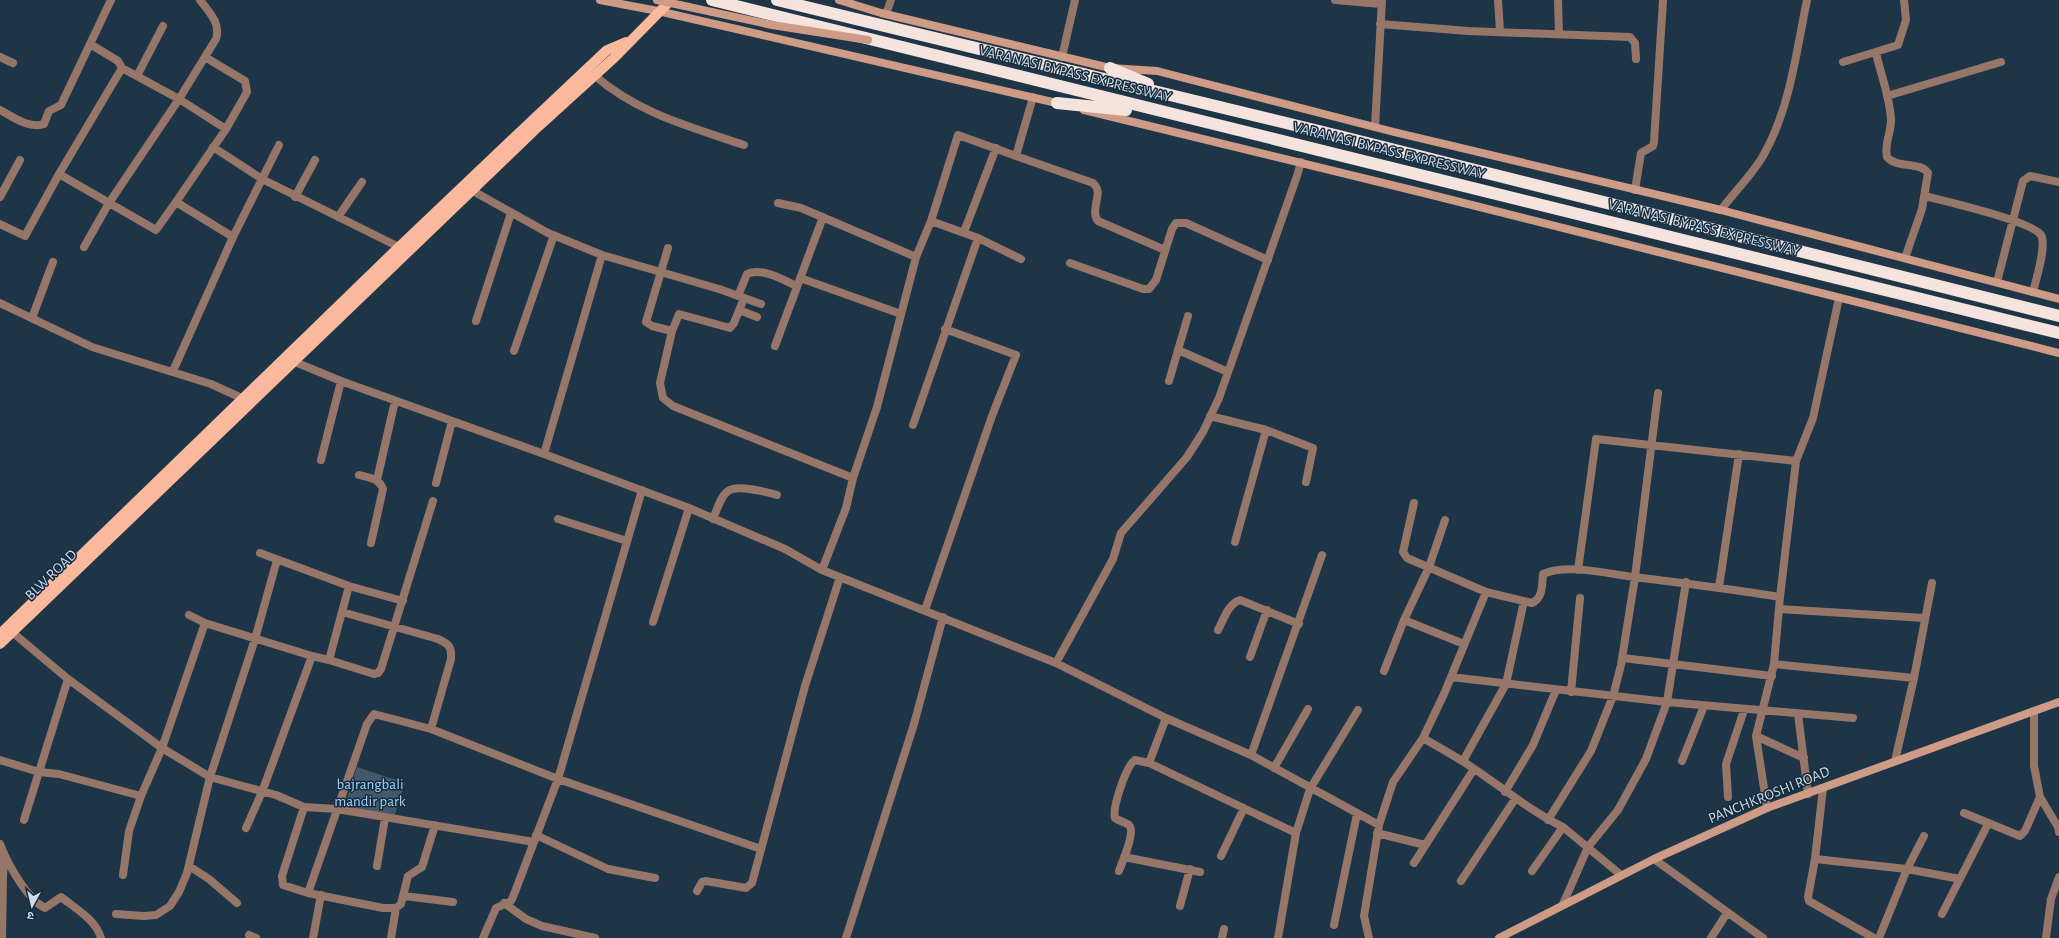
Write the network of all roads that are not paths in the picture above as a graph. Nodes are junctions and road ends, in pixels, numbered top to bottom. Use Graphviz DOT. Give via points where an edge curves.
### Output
graph roads {
  1 [pos="110,0"];
  2 [pos="200,0"];
  3 [pos="600,0"];
  4 [pos="657,0"];
  5 [pos="671,0"];
  6 [pos="712,0"];
  7 [pos="777,0"];
  8 [pos="839,0"];
  9 [pos="891,0"];
  10 [pos="1075,0"];
  11 [pos="1335,0"];
  12 [pos="1498,0"];
  13 [pos="1558,0"];
  14 [pos="1663,0"];
  15 [pos="1807,0"];
  16 [pos="1904,0"];
  17 [pos="1381,2"];
  18 [pos="658,11"];
  19 [pos="886,14"];
  20 [pos="1380,24"];
  21 [pos="163,26"];
  22 [pos="1500,31"];
  23 [pos="1559,34"];
  24 [pos="630,40"];
  25 [pos="868,40"];
  26 [pos="90,44"];
  27 [pos="1876,53"];
  28 [pos="1062,56"];
  29 [pos="0,57"];
  30 [pos="205,57"];
  31 [pos="1636,59"];
  32 [pos="1843,62"];
  33 [pos="2001,62"];
  34 [pos="13,63"];
  35 [pos="122,68"];
  36 [pos="1110,68"];
  37 [pos="137,76"];
  38 [pos="594,76"];
  39 [pos="1033,97"];
  40 [pos="1178,97"];
  41 [pos="179,98"];
  42 [pos="1888,102"];
  43 [pos="1057,103"];
  44 [pos="0,110"];
  45 [pos="1183,117"];
  46 [pos="1375,128"];
  47 [pos="226,129"];
  48 [pos="278,145"];
  49 [pos="744,145"];
  50 [pos="213,147"];
  51 [pos="996,148"];
  52 [pos="1016,156"];
  53 [pos="20,160"];
  54 [pos="315,160"];
  55 [pos="1301,162"];
  56 [pos="59,174"];
  57 [pos="262,179"];
  58 [pos="362,182"];
  59 [pos="2059,182"];
  60 [pos="1635,190"];
  61 [pos="473,191"];
  62 [pos="295,196"];
  63 [pos="1925,196"];
  64 [pos="0,197"];
  65 [pos="176,202"];
  66 [pos="109,203"];
  67 [pos="778,203"];
  68 [pos="1721,210"];
  69 [pos="510,213"];
  70 [pos="338,217"];
  71 [pos="823,217"];
  72 [pos="2013,220"];
  73 [pos="930,221"];
  74 [pos="0,224"];
  75 [pos="964,232"];
  76 [pos="554,235"];
  77 [pos="233,237"];
  78 [pos="978,238"];
  79 [pos="400,246"];
  80 [pos="84,247"];
  81 [pos="668,248"];
  82 [pos="1165,250"];
  83 [pos="602,255"];
  84 [pos="916,257"];
  85 [pos="1905,258"];
  86 [pos="1021,259"];
  87 [pos="1268,260"];
  88 [pos="53,262"];
  89 [pos="1070,263"];
  90 [pos="660,274"];
  91 [pos="799,282"];
  92 [pos="1997,282"];
  93 [pos="2033,292"];
  94 [pos="741,297"];
  95 [pos="1839,298"];
  96 [pos="2059,299"];
  97 [pos="0,303"];
  98 [pos="761,304"];
  99 [pos="739,310"];
  100 [pos="901,314"];
  101 [pos="1188,316"];
  102 [pos="2059,316"];
  103 [pos="757,317"];
  104 [pos="32,318"];
  105 [pos="476,321"];
  106 [pos="944,329"];
  107 [pos="672,331"];
  108 [pos="2059,333"];
  109 [pos="775,346"];
  110 [pos="1178,350"];
  111 [pos="514,351"];
  112 [pos="2059,354"];
  113 [pos="295,362"];
  114 [pos="173,371"];
  115 [pos="1228,372"];
  116 [pos="341,381"];
  117 [pos="1169,381"];
  118 [pos="1658,393"];
  119 [pos="242,398"];
  120 [pos="395,401"];
  121 [pos="252,404"];
  122 [pos="1210,416"];
  123 [pos="452,421"];
  124 [pos="913,425"];
  125 [pos="1266,430"];
  126 [pos="1651,446"];
  127 [pos="544,454"];
  128 [pos="1739,454"];
  129 [pos="321,460"];
  130 [pos="1796,461"];
  131 [pos="359,475"];
  132 [pos="853,478"];
  133 [pos="377,480"];
  134 [pos="1306,482"];
  135 [pos="436,483"];
  136 [pos="642,490"];
  137 [pos="777,495"];
  138 [pos="433,501"];
  139 [pos="1414,503"];
  140 [pos="689,508"];
  141 [pos="558,519"];
  142 [pos="713,519"];
  143 [pos="1445,520"];
  144 [pos="627,541"];
  145 [pos="1236,542"];
  146 [pos="371,543"];
  147 [pos="260,553"];
  148 [pos="1322,555"];
  149 [pos="276,560"];
  150 [pos="1429,567"];
  151 [pos="822,570"];
  152 [pos="1578,570"];
  153 [pos="840,577"];
  154 [pos="1635,577"];
  155 [pos="1686,582"];
  156 [pos="1932,583"];
  157 [pos="350,586"];
  158 [pos="1720,587"];
  159 [pos="1486,592"];
  160 [pos="1780,597"];
  161 [pos="1580,598"];
  162 [pos="403,601"];
  163 [pos="1524,601"];
  164 [pos="1778,609"];
  165 [pos="925,610"];
  166 [pos="1268,610"];
  167 [pos="342,612"];
  168 [pos="189,615"];
  169 [pos="943,617"];
  170 [pos="1925,618"];
  171 [pos="1404,620"];
  172 [pos="653,622"];
  173 [pos="205,623"];
  174 [pos="1299,624"];
  175 [pos="394,627"];
  176 [pos="1218,630"];
  177 [pos="0,632"];
  178 [pos="12,632"];
  179 [pos="255,639"];
  180 [pos="0,644"];
  181 [pos="1464,644"];
  182 [pos="312,656"];
  183 [pos="1250,657"];
  184 [pos="1622,658"];
  185 [pos="329,660"];
  186 [pos="1056,663"];
  187 [pos="1774,664"];
  188 [pos="1672,665"];
  189 [pos="1384,671"];
  190 [pos="1772,676"];
  191 [pos="1451,677"];
  192 [pos="68,678"];
  193 [pos="1914,678"];
  194 [pos="1506,684"];
  195 [pos="1556,690"];
  196 [pos="1571,692"];
  197 [pos="1613,696"];
  198 [pos="1667,702"];
  199 [pos="2059,702"];
  200 [pos="1704,706"];
  201 [pos="1308,709"];
  202 [pos="1358,710"];
  203 [pos="1744,710"];
  204 [pos="1762,711"];
  205 [pos="2034,711"];
  206 [pos="1798,714"];
  207 [pos="1166,718"];
  208 [pos="1853,718"];
  209 [pos="430,729"];
  210 [pos="1756,736"];
  211 [pos="1423,738"];
  212 [pos="162,748"];
  213 [pos="1251,755"];
  214 [pos="1804,758"];
  215 [pos="0,760"];
  216 [pos="1463,761"];
  217 [pos="1894,761"];
  218 [pos="1682,762"];
  219 [pos="1149,763"];
  220 [pos="1274,768"];
  221 [pos="1474,769"];
  222 [pos="39,772"];
  223 [pos="210,777"];
  224 [pos="558,779"];
  225 [pos="1823,788"];
  226 [pos="1310,789"];
  227 [pos="262,792"];
  228 [pos="1505,792"];
  229 [pos="1808,794"];
  230 [pos="141,796"];
  231 [pos="1728,797"];
  232 [pos="2040,797"];
  233 [pos="1515,799"];
  234 [pos="304,807"];
  235 [pos="1244,808"];
  236 [pos="1767,808"];
  237 [pos="337,809"];
  238 [pos="1964,813"];
  239 [pos="1357,814"];
  240 [pos="385,818"];
  241 [pos="24,820"];
  242 [pos="1548,820"];
  243 [pos="435,824"];
  244 [pos="1988,824"];
  245 [pos="1563,826"];
  246 [pos="246,828"];
  247 [pos="1378,829"];
  248 [pos="2059,832"];
  249 [pos="1296,833"];
  250 [pos="1924,836"];
  251 [pos="535,838"];
  252 [pos="0,844"];
  253 [pos="1425,845"];
  254 [pos="1588,847"];
  255 [pos="761,849"];
  256 [pos="4,855"];
  257 [pos="1221,856"];
  258 [pos="1124,857"];
  259 [pos="1654,859"];
  260 [pos="1815,859"];
  261 [pos="1414,863"];
  262 [pos="189,866"];
  263 [pos="377,866"];
  264 [pos="1190,869"];
  265 [pos="1907,869"];
  266 [pos="1119,871"];
  267 [pos="1532,871"];
  268 [pos="1200,872"];
  269 [pos="122,875"];
  270 [pos="1621,875"];
  271 [pos="2,876"];
  272 [pos="2059,876"];
  273 [pos="654,878"];
  274 [pos="1960,879"];
  275 [pos="1461,881"];
  276 [pos="697,891"];
  277 [pos="308,893"];
  278 [pos="321,895"];
  279 [pos="404,896"];
  280 [pos="453,902"];
  281 [pos="237,903"];
  282 [pos="504,903"];
  283 [pos="1563,904"];
  284 [pos="1180,906"];
  285 [pos="396,908"];
  286 [pos="1727,913"];
  287 [pos="116,914"];
  288 [pos="1942,914"];
  289 [pos="1334,925"];
  290 [pos="1224,928"];
  291 [pos="2,938"];
  292 [pos="101,938"];
  293 [pos="313,938"];
  294 [pos="391,938"];
  295 [pos="483,938"];
  296 [pos="594,938"];
  297 [pos="846,938"];
  298 [pos="1222,938"];
  299 [pos="1278,938"];
  300 [pos="1369,938"];
  301 [pos="1499,938"];
  302 [pos="1711,938"];
  303 [pos="1763,938"];
  304 [pos="1874,938"];
  305 [pos="1879,938"];
  306 [pos="2046,938"];
  1 -- 26 [label="street"];
  2 -- 30 [label="street" via="213,17 218,30 216,39"];
  3 -- 18 [label="street"];
  4 -- 25 [label="street, bridge" via="772,25"];
  5 -- 18 [label="main road, BLW ROAD"];
  6 -- 25 [label="highway, VARANASI BYPASS EXPRESSWAY, bridge"];
  7 -- 40 [label="highway, VARANASI BYPASS EXPRESSWAY"];
  8 -- 19 [label="street"];
  9 -- 19 [label="street"];
  10 -- 28 [label="street"];
  11 -- 17 [label="street"];
  12 -- 22 [label="street"];
  13 -- 23 [label="street"];
  14 -- 60 [label="street" via="1654,142 1653,146 1641,153"];
  15 -- 68 [label="street" via="1789,92 1769,144"];
  16 -- 27 [label="street" via="1906,20 1901,41 1898,45"];
  17 -- 20 [label="street"];
  18 -- 24 [label="main road, BLW ROAD"];
  18 -- 39 [label="street"];
  19 -- 28 [label="street"];
  20 -- 22 [label="street"];
  20 -- 46 [label="street"];
  21 -- 37 [label="street"];
  22 -- 23 [label="street"];
  23 -- 31 [label="street" via="1630,37 1635,43"];
  24 -- 38 [label="main road, BLW ROAD"];
  24 -- 79 [label="main road" via="608,50"];
  25 -- 45 [label="highway, VARANASI BYPASS EXPRESSWAY"];
  26 -- 35 [label="street" via="118,61"];
  26 -- 44 [label="street" via="61,105 49,111 44,124 29,124"];
  27 -- 32 [label="street"];
  27 -- 42 [label="street"];
  28 -- 36 [label="street"];
  29 -- 34 [label="street"];
  30 -- 41 [label="street"];
  30 -- 47 [label="street" via="245,81 247,87 248,92 243,102"];
  33 -- 42 [label="street"];
  35 -- 37 [label="street"];
  35 -- 56 [label="street"];
  36 -- 40 [label="highway"];
  36 -- 46 [label="street" via="1157,71"];
  37 -- 41 [label="street"];
  38 -- 49 [label="street" via="612,91 662,117"];
  38 -- 61 [label="main road, BLW ROAD"];
  39 -- 43 [label="street"];
  39 -- 52 [label="street"];
  40 -- 102 [label="highway, VARANASI BYPASS EXPRESSWAY"];
  41 -- 47 [label="street"];
  41 -- 66 [label="street"];
  42 -- 63 [label="street" via="1891,121 1887,157 1892,162 1926,170 1928,178"];
  43 -- 45 [label="highway"];
  43 -- 55 [label="street"];
  45 -- 108 [label="highway, VARANASI BYPASS EXPRESSWAY"];
  46 -- 60 [label="street"];
  47 -- 50 [label="street"];
  48 -- 57 [label="street"];
  50 -- 57 [label="street"];
  50 -- 65 [label="street"];
  51 -- 52 [label="street"];
  51 -- 73 [label="street" via="958,135"];
  51 -- 75 [label="street"];
  52 -- 82 [label="street" via="1093,183 1098,190 1094,213 1098,221"];
  53 -- 64 [label="street"];
  54 -- 62 [label="street"];
  55 -- 87 [label="street"];
  55 -- 95 [label="street"];
  56 -- 66 [label="street"];
  56 -- 74 [label="street" via="25,236"];
  57 -- 62 [label="street"];
  57 -- 77 [label="street"];
  58 -- 70 [label="street"];
  59 -- 72 [label="street" via="2036,176 2026,177"];
  60 -- 68 [label="street"];
  61 -- 69 [label="street"];
  61 -- 113 [label="main road, BLW ROAD"];
  62 -- 70 [label="street"];
  63 -- 72 [label="street"];
  63 -- 85 [label="street"];
  65 -- 66 [label="street" via="156,230"];
  65 -- 77 [label="street"];
  66 -- 80 [label="street"];
  67 -- 71 [label="street" via="801,208"];
  68 -- 85 [label="street"];
  69 -- 76 [label="street"];
  69 -- 105 [label="street"];
  70 -- 79 [label="street"];
  71 -- 84 [label="street"];
  71 -- 91 [label="street"];
  72 -- 92 [label="street"];
  72 -- 93 [label="street" via="2036,230 2042,241"];
  73 -- 75 [label="street"];
  73 -- 84 [label="street"];
  75 -- 78 [label="street"];
  76 -- 83 [label="street"];
  76 -- 111 [label="street"];
  77 -- 114 [label="street"];
  78 -- 86 [label="street"];
  78 -- 106 [label="street"];
  79 -- 119 [label="main road"];
  81 -- 90 [label="street"];
  82 -- 87 [label="street" via="1176,223 1181,222"];
  82 -- 89 [label="street" via="1156,280 1149,289"];
  83 -- 90 [label="street"];
  83 -- 127 [label="street"];
  84 -- 100 [label="street"];
  85 -- 92 [label="street"];
  87 -- 115 [label="street"];
  88 -- 104 [label="street"];
  90 -- 94 [label="street"];
  90 -- 107 [label="street" via="646,322"];
  91 -- 94 [label="street" via="753,271 747,274"];
  91 -- 100 [label="street"];
  91 -- 109 [label="street"];
  92 -- 93 [label="street"];
  93 -- 96 [label="street"];
  94 -- 98 [label="street"];
  94 -- 99 [label="street"];
  95 -- 112 [label="street"];
  95 -- 130 [label="street" via="1813,418"];
  97 -- 104 [label="street"];
  99 -- 103 [label="street"];
  99 -- 107 [label="street" via="730,328 678,314"];
  100 -- 132 [label="street" via="877,407"];
  101 -- 110 [label="street"];
  104 -- 114 [label="street" via="92,347"];
  106 -- 124 [label="street"];
  106 -- 165 [label="street" via="1016,355 992,416"];
  107 -- 132 [label="street" via="660,383 663,398 673,406"];
  110 -- 115 [label="street"];
  110 -- 117 [label="street"];
  113 -- 116 [label="street"];
  113 -- 121 [label="main road, BLW ROAD"];
  114 -- 119 [label="street"];
  115 -- 122 [label="street"];
  116 -- 120 [label="street"];
  116 -- 129 [label="street"];
  118 -- 126 [label="street"];
  119 -- 121 [label="street"];
  119 -- 177 [label="main road"];
  120 -- 123 [label="street"];
  120 -- 133 [label="street"];
  121 -- 178 [label="main road, BLW ROAD"];
  122 -- 125 [label="street"];
  122 -- 186 [label="street" via="1187,457 1121,533 1113,559"];
  123 -- 127 [label="street"];
  123 -- 135 [label="street"];
  125 -- 134 [label="street" via="1313,448"];
  125 -- 145 [label="street"];
  126 -- 128 [label="street"];
  126 -- 152 [label="street" via="1596,439"];
  126 -- 154 [label="street"];
  127 -- 136 [label="street"];
  128 -- 130 [label="street"];
  128 -- 158 [label="street"];
  130 -- 160 [label="street"];
  131 -- 133 [label="street"];
  132 -- 151 [label="street" via="846,508"];
  133 -- 146 [label="street" via="383,489"];
  136 -- 140 [label="street"];
  136 -- 144 [label="street"];
  137 -- 142 [label="street" via="732,489 723,498"];
  138 -- 162 [label="street"];
  139 -- 150 [label="street" via="1403,552 1407,558"];
  140 -- 142 [label="street"];
  140 -- 172 [label="street"];
  141 -- 144 [label="street"];
  142 -- 151 [label="street" via="785,549"];
  143 -- 150 [label="street"];
  144 -- 224 [label="street"];
  147 -- 149 [label="street"];
  148 -- 174 [label="street"];
  149 -- 157 [label="street"];
  149 -- 179 [label="street"];
  150 -- 159 [label="street"];
  150 -- 171 [label="street"];
  151 -- 153 [label="street"];
  152 -- 154 [label="street"];
  152 -- 163 [label="street" via="1551,570 1543,574 1537,601"];
  153 -- 165 [label="street"];
  153 -- 255 [label="street" via="805,686"];
  154 -- 155 [label="street"];
  154 -- 184 [label="street"];
  155 -- 158 [label="street"];
  155 -- 188 [label="street"];
  156 -- 170 [label="street"];
  157 -- 162 [label="street"];
  157 -- 167 [label="street"];
  158 -- 160 [label="street"];
  159 -- 163 [label="street"];
  159 -- 181 [label="street"];
  160 -- 164 [label="street"];
  161 -- 196 [label="street"];
  162 -- 175 [label="street"];
  163 -- 194 [label="street"];
  164 -- 170 [label="street"];
  164 -- 187 [label="street"];
  165 -- 169 [label="street"];
  166 -- 174 [label="street"];
  166 -- 176 [label="street" via="1240,600 1230,608"];
  166 -- 183 [label="street"];
  167 -- 175 [label="street"];
  167 -- 185 [label="street"];
  168 -- 173 [label="street"];
  169 -- 186 [label="street"];
  169 -- 297 [label="street" via="914,724"];
  170 -- 193 [label="street"];
  171 -- 181 [label="street"];
  171 -- 189 [label="street"];
  173 -- 179 [label="street"];
  173 -- 212 [label="street"];
  174 -- 213 [label="street"];
  175 -- 185 [label="street" via="378,673"];
  175 -- 209 [label="street" via="438,639 451,648 451,659"];
  178 -- 180 [label="main road, BLW ROAD"];
  178 -- 192 [label="street"];
  179 -- 182 [label="street"];
  179 -- 223 [label="street"];
  181 -- 191 [label="street"];
  182 -- 185 [label="street"];
  182 -- 227 [label="street"];
  184 -- 188 [label="street"];
  184 -- 197 [label="street"];
  186 -- 207 [label="street"];
  187 -- 190 [label="street"];
  187 -- 193 [label="street"];
  188 -- 190 [label="street"];
  188 -- 198 [label="street"];
  190 -- 204 [label="street"];
  191 -- 194 [label="street"];
  191 -- 211 [label="street"];
  192 -- 212 [label="street"];
  192 -- 222 [label="street"];
  193 -- 217 [label="street"];
  194 -- 195 [label="street"];
  194 -- 216 [label="street"];
  195 -- 196 [label="street"];
  195 -- 228 [label="street" via="1533,744"];
  196 -- 197 [label="street"];
  197 -- 198 [label="street"];
  197 -- 242 [label="street" via="1591,751"];
  198 -- 200 [label="street"];
  198 -- 254 [label="street" via="1646,759 1618,810"];
  199 -- 205 [label="street, PANCHKROSHI ROAD"];
  200 -- 203 [label="street"];
  200 -- 218 [label="street"];
  201 -- 220 [label="street"];
  202 -- 226 [label="street"];
  203 -- 204 [label="street"];
  203 -- 231 [label="street" via="1726,764"];
  204 -- 206 [label="street"];
  204 -- 210 [label="street"];
  205 -- 217 [label="street, PANCHKROSHI ROAD"];
  205 -- 232 [label="street" via="2034,766"];
  206 -- 208 [label="street"];
  206 -- 214 [label="street"];
  207 -- 213 [label="street"];
  207 -- 219 [label="street"];
  209 -- 224 [label="street"];
  209 -- 237 [label="street" via="378,714 370,717"];
  210 -- 214 [label="street"];
  210 -- 236 [label="street"];
  211 -- 216 [label="street"];
  211 -- 247 [label="street" via="1393,782"];
  212 -- 223 [label="street"];
  212 -- 230 [label="street"];
  213 -- 220 [label="street"];
  214 -- 229 [label="street"];
  215 -- 222 [label="street"];
  216 -- 221 [label="street"];
  217 -- 225 [label="street, PANCHKROSHI ROAD"];
  219 -- 235 [label="street"];
  219 -- 258 [label="street" via="1138,760 1130,763 1114,810 1115,818 1131,828 1131,838"];
  220 -- 226 [label="street"];
  221 -- 228 [label="street"];
  221 -- 253 [label="street"];
  222 -- 230 [label="street" via="58,774"];
  222 -- 241 [label="street"];
  223 -- 227 [label="street"];
  223 -- 262 [label="street"];
  224 -- 251 [label="street"];
  224 -- 255 [label="street"];
  225 -- 229 [label="street, PANCHKROSHI ROAD"];
  225 -- 260 [label="street"];
  226 -- 239 [label="street"];
  226 -- 249 [label="street"];
  227 -- 234 [label="street"];
  227 -- 246 [label="street"];
  228 -- 233 [label="street"];
  229 -- 236 [label="street, PANCHKROSHI ROAD"];
  230 -- 269 [label="street" via="129,831"];
  232 -- 244 [label="street" via="2023,835 2015,835"];
  232 -- 248 [label="street"];
  233 -- 242 [label="street"];
  233 -- 275 [label="street"];
  234 -- 237 [label="street"];
  234 -- 277 [label="street" via="282,876 283,885"];
  235 -- 249 [label="street"];
  235 -- 257 [label="street"];
  236 -- 259 [label="street, PANCHKROSHI ROAD"];
  237 -- 240 [label="street"];
  237 -- 277 [label="street"];
  238 -- 244 [label="street"];
  239 -- 247 [label="street"];
  239 -- 289 [label="street"];
  240 -- 243 [label="street"];
  240 -- 263 [label="street"];
  242 -- 245 [label="street"];
  243 -- 251 [label="street"];
  243 -- 279 [label="street" via="425,861 422,867 408,876"];
  244 -- 274 [label="street"];
  245 -- 254 [label="street"];
  245 -- 267 [label="street"];
  247 -- 253 [label="street"];
  247 -- 300 [label="street" via="1364,916"];
  249 -- 299 [label="street"];
  250 -- 265 [label="street"];
  251 -- 273 [label="street" via="608,869"];
  251 -- 282 [label="street" via="513,897 511,901"];
  252 -- 256 [label="street"];
  253 -- 261 [label="street"];
  254 -- 270 [label="street"];
  254 -- 283 [label="street"];
  255 -- 276 [label="street" via="750,886 746,888 706,881 702,882"];
  256 -- 271 [label="street"];
  256 -- 292 [label="street" via="36,904 44,908 61,897 92,922 100,931"];
  258 -- 264 [label="street"];
  258 -- 266 [label="street"];
  259 -- 270 [label="street, PANCHKROSHI ROAD"];
  259 -- 286 [label="street"];
  260 -- 265 [label="street"];
  260 -- 304 [label="street" via="1808,901"];
  262 -- 281 [label="street"];
  262 -- 287 [label="street" via="179,892 163,912 143,916"];
  264 -- 268 [label="street"];
  264 -- 284 [label="street"];
  265 -- 274 [label="street"];
  265 -- 305 [label="street"];
  270 -- 283 [label="street, PANCHKROSHI ROAD" via="1588,894"];
  271 -- 291 [label="street"];
  272 -- 306 [label="street" via="2051,899"];
  274 -- 288 [label="street"];
  277 -- 278 [label="street"];
  278 -- 285 [label="street" via="383,908"];
  278 -- 293 [label="street"];
  279 -- 280 [label="street"];
  279 -- 285 [label="street"];
  282 -- 295 [label="street" via="496,908"];
  282 -- 296 [label="street" via="526,919 542,926"];
  283 -- 301 [label="street, PANCHKROSHI ROAD"];
  285 -- 294 [label="street"];
  286 -- 302 [label="street"];
  286 -- 303 [label="street"];
  290 -- 298 [label="street"];
}
